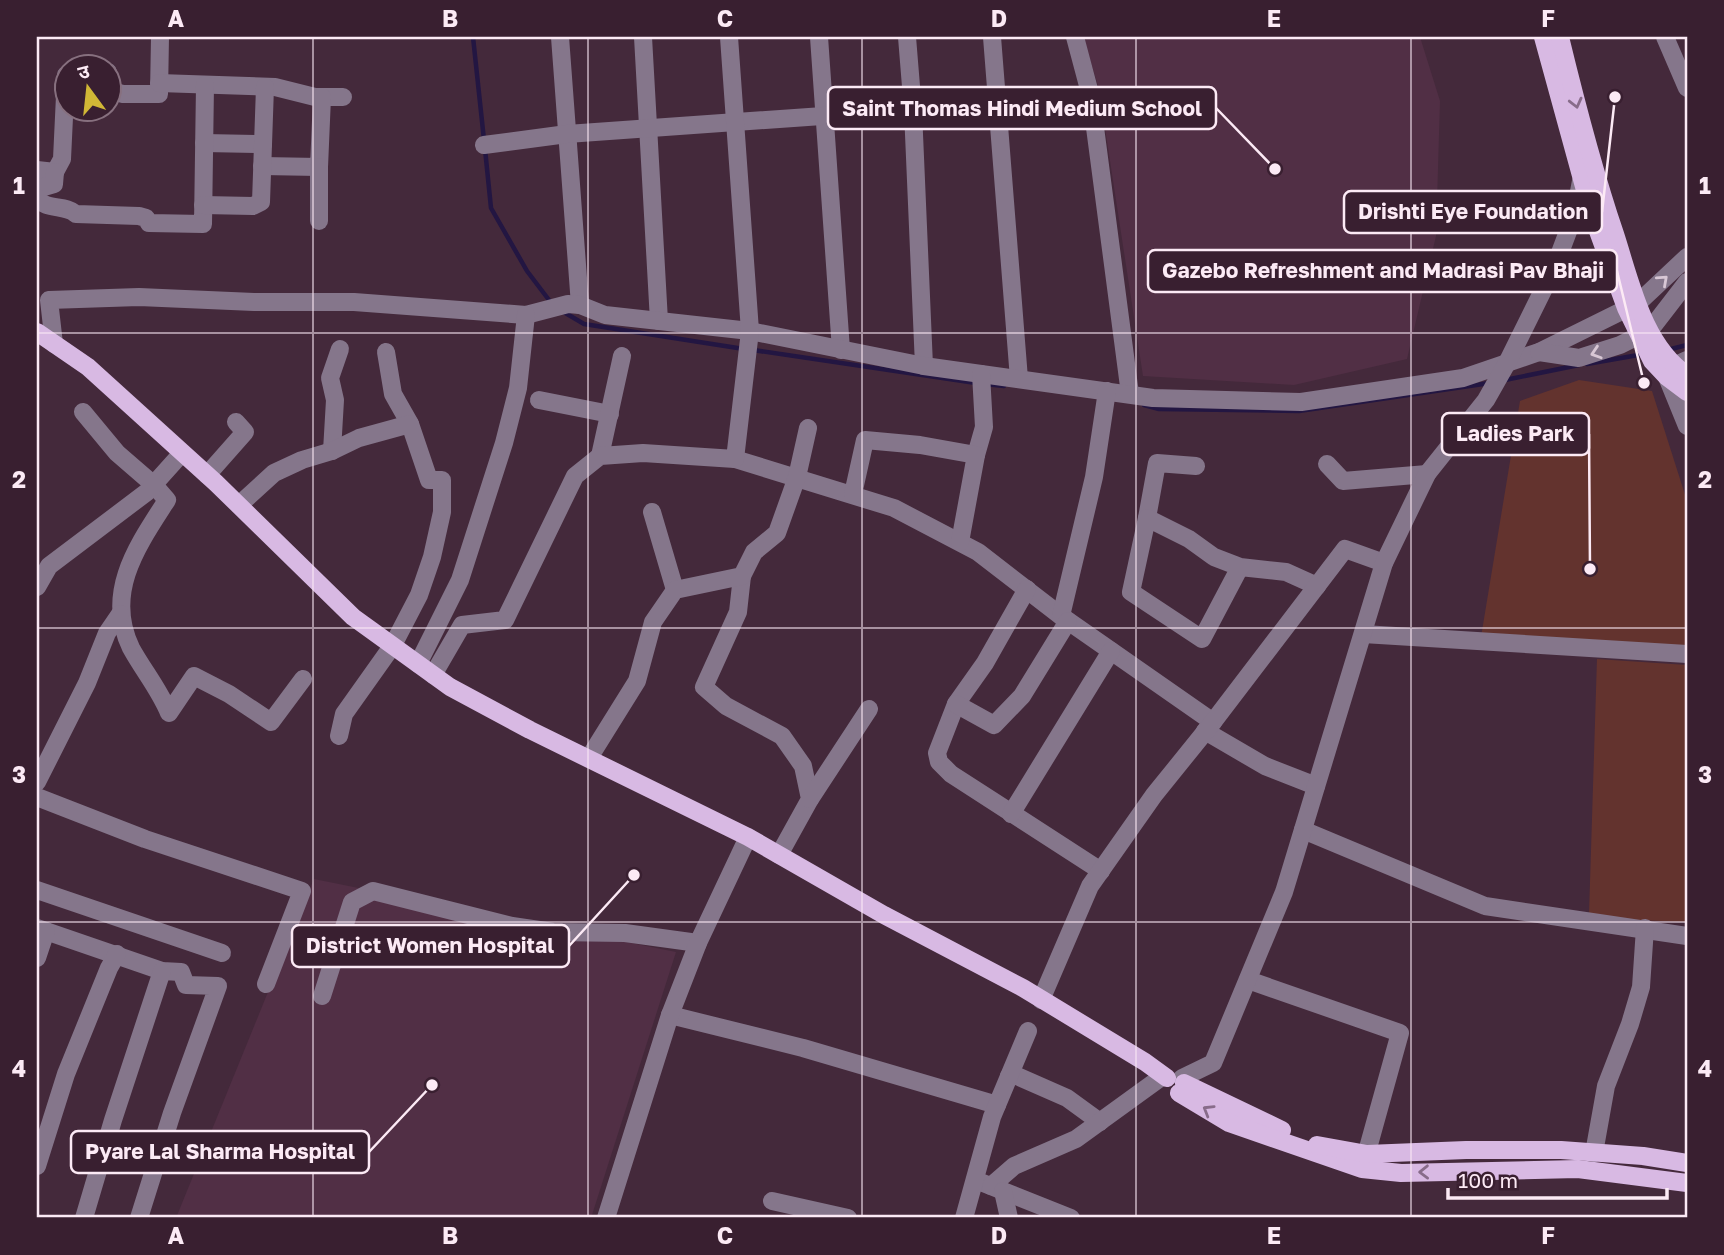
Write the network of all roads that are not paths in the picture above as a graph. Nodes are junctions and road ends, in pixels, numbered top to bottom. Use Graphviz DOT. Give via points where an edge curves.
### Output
graph roads {
  1 [pos="160,37"];
  2 [pos="560,37"];
  3 [pos="643,37"];
  4 [pos="729,37"];
  5 [pos="819,37"];
  6 [pos="907,37"];
  7 [pos="992,37"];
  8 [pos="1075,37"];
  9 [pos="1543,37"];
  10 [pos="1560,37"];
  11 [pos="1665,37"];
  12 [pos="159,83"];
  13 [pos="205,85"];
  14 [pos="265,87"];
  15 [pos="1687,88"];
  16 [pos="122,94"];
  17 [pos="322,97"];
  18 [pos="343,97"];
  19 [pos="1091,97"];
  20 [pos="997,104"];
  21 [pos="913,111"];
  22 [pos="825,117"];
  23 [pos="64,122"];
  24 [pos="735,124"];
  25 [pos="647,130"];
  26 [pos="567,134"];
  27 [pos="204,143"];
  28 [pos="263,144"];
  29 [pos="484,145"];
  30 [pos="262,166"];
  31 [pos="319,167"];
  32 [pos="46,171"];
  33 [pos="1581,181"];
  34 [pos="37,192"];
  35 [pos="203,205"];
  36 [pos="319,221"];
  37 [pos="1687,257"];
  38 [pos="1687,282"];
  39 [pos="574,305"];
  40 [pos="1632,305"];
  41 [pos="533,313"];
  42 [pos="659,321"];
  43 [pos="750,331"];
  44 [pos="37,332"];
  45 [pos="54,344"];
  46 [pos="341,349"];
  47 [pos="841,350"];
  48 [pos="386,352"];
  49 [pos="1539,352"];
  50 [pos="1663,355"];
  51 [pos="622,356"];
  52 [pos="1507,363"];
  53 [pos="924,366"];
  54 [pos="981,374"];
  55 [pos="1019,379"];
  56 [pos="1687,392"];
  57 [pos="1130,394"];
  58 [pos="1106,398"];
  59 [pos="540,400"];
  60 [pos="82,412"];
  61 [pos="610,414"];
  62 [pos="236,422"];
  63 [pos="410,424"];
  64 [pos="1687,426"];
  65 [pos="808,428"];
  66 [pos="332,451"];
  67 [pos="182,453"];
  68 [pos="976,454"];
  69 [pos="600,456"];
  70 [pos="735,459"];
  71 [pos="1327,464"];
  72 [pos="1196,466"];
  73 [pos="1427,474"];
  74 [pos="207,475"];
  75 [pos="797,477"];
  76 [pos="154,485"];
  77 [pos="853,494"];
  78 [pos="239,505"];
  79 [pos="652,512"];
  80 [pos="1147,518"];
  81 [pos="960,542"];
  82 [pos="43,562"];
  83 [pos="1384,563"];
  84 [pos="1240,567"];
  85 [pos="742,576"];
  86 [pos="1317,586"];
  87 [pos="37,587"];
  88 [pos="1027,589"];
  89 [pos="675,590"];
  90 [pos="120,614"];
  91 [pos="1064,619"];
  92 [pos="1363,634"];
  93 [pos="393,645"];
  94 [pos="1111,651"];
  95 [pos="1687,654"];
  96 [pos="426,670"];
  97 [pos="303,679"];
  98 [pos="956,704"];
  99 [pos="869,709"];
  100 [pos="1209,727"];
  101 [pos="339,736"];
  102 [pos="589,758"];
  103 [pos="37,782"];
  104 [pos="1317,786"];
  105 [pos="37,797"];
  106 [pos="810,799"];
  107 [pos="1011,814"];
  108 [pos="1303,830"];
  109 [pos="748,837"];
  110 [pos="779,855"];
  111 [pos="1101,871"];
  112 [pos="37,890"];
  113 [pos="1645,928"];
  114 [pos="41,929"];
  115 [pos="1687,936"];
  116 [pos="698,943"];
  117 [pos="222,953"];
  118 [pos="117,954"];
  119 [pos="37,958"];
  120 [pos="162,971"];
  121 [pos="1248,980"];
  122 [pos="265,985"];
  123 [pos="322,996"];
  124 [pos="1041,1000"];
  125 [pos="670,1015"];
  126 [pos="1028,1031"];
  127 [pos="1009,1076"];
  128 [pos="1175,1082"];
  129 [pos="997,1105"];
  130 [pos="1100,1122"];
  131 [pos="1594,1153"];
  132 [pos="1364,1162"];
  133 [pos="1687,1163"];
  134 [pos="37,1166"];
  135 [pos="1687,1183"];
  136 [pos="990,1185"];
  137 [pos="772,1201"];
  138 [pos="84,1218"];
  139 [pos="139,1218"];
  140 [pos="606,1218"];
  141 [pos="848,1218"];
  142 [pos="964,1218"];
  143 [pos="1009,1218"];
  144 [pos="1070,1218"];
  1 -- 12 [label="street"];
  2 -- 26 [label="street"];
  3 -- 25 [label="street"];
  4 -- 24 [label="street"];
  5 -- 22 [label="street"];
  6 -- 21 [label="street"];
  7 -- 20 [label="street"];
  8 -- 19 [label="street"];
  9 -- 33 [label="main road"];
  10 -- 40 [label="main road, one-way"];
  11 -- 15 [label="street"];
  12 -- 13 [label="street"];
  12 -- 16 [label="street" via="159,94"];
  13 -- 14 [label="street"];
  13 -- 27 [label="street"];
  14 -- 17 [label="street"];
  14 -- 28 [label="street"];
  17 -- 18 [label="street"];
  17 -- 31 [label="street"];
  19 -- 20 [label="street"];
  19 -- 57 [label="street"];
  20 -- 21 [label="street"];
  20 -- 55 [label="street"];
  21 -- 22 [label="street"];
  21 -- 53 [label="street"];
  22 -- 24 [label="street"];
  22 -- 47 [label="street"];
  23 -- 32 [label="street" via="62,159"];
  24 -- 25 [label="street"];
  24 -- 43 [label="street"];
  25 -- 26 [label="street"];
  25 -- 42 [label="street"];
  26 -- 29 [label="street"];
  26 -- 39 [label="street"];
  27 -- 28 [label="street"];
  27 -- 35 [label="street"];
  28 -- 30 [label="street"];
  30 -- 31 [label="street"];
  30 -- 35 [label="street" via="261,202 253,206"];
  31 -- 36 [label="street"];
  32 -- 34 [label="street" via="54,184"];
  33 -- 40 [label="main road"];
  33 -- 52 [label="street" via="1575,213 1555,266"];
  34 -- 35 [label="street" via="40,203 76,214 139,216 156,224 203,224"];
  40 -- 37 [label="street, one-way"];
  38 -- 50 [label="street"];
  39 -- 41 [label="street"];
  39 -- 42 [label="street" via="605,315"];
  40 -- 49 [label="street"];
  40 -- 50 [label="main road"];
  41 -- 45 [label="street" via="354,302 139,297 49,300"];
  41 -- 96 [label="street" via="503,443"];
  42 -- 43 [label="street"];
  43 -- 47 [label="street"];
  43 -- 70 [label="street"];
  44 -- 45 [label="main road"];
  45 -- 67 [label="main road" via="88,367"];
  46 -- 66 [label="street" via="330,378 335,400"];
  47 -- 53 [label="street"];
  48 -- 63 [label="street" via="393,394"];
  50 -- 49 [label="street, one-way" via="1620,345 1579,358"];
  49 -- 52 [label="street"];
  50 -- 56 [label="main road"];
  50 -- 64 [label="street"];
  51 -- 61 [label="street"];
  52 -- 57 [label="street" via="1462,378 1301,402"];
  52 -- 73 [label="street" via="1486,400"];
  53 -- 54 [label="street"];
  54 -- 55 [label="street"];
  54 -- 68 [label="street" via="984,427"];
  55 -- 58 [label="street"];
  57 -- 58 [label="street"];
  58 -- 91 [label="street"];
  59 -- 61 [label="street"];
  60 -- 76 [label="street" via="117,453"];
  61 -- 69 [label="street"];
  62 -- 74 [label="street" via="245,432"];
  63 -- 66 [label="street"];
  63 -- 93 [label="street" via="429,480 442,480 442,512 419,594"];
  65 -- 75 [label="street"];
  66 -- 78 [label="street" via="274,472"];
  67 -- 74 [label="main road"];
  67 -- 76 [label="street"];
  68 -- 77 [label="street" via="865,440"];
  68 -- 81 [label="street"];
  69 -- 70 [label="street" via="643,453"];
  69 -- 96 [label="street" via="575,476 505,620 462,625"];
  70 -- 75 [label="street"];
  71 -- 73 [label="street" via="1343,481"];
  72 -- 80 [label="street" via="1157,463"];
  73 -- 83 [label="street"];
  74 -- 78 [label="main road"];
  75 -- 77 [label="street"];
  75 -- 85 [label="street" via="777,533 754,552"];
  76 -- 82 [label="street"];
  76 -- 90 [label="street" via="167,500 142,538 125,576"];
  77 -- 81 [label="street" via="894,508"];
  78 -- 93 [label="main road" via="353,617"];
  79 -- 89 [label="street"];
  80 -- 84 [label="street" via="1214,558"];
  80 -- 84 [label="street" via="1131,592 1202,639"];
  81 -- 88 [label="street"];
  82 -- 87 [label="street"];
  83 -- 86 [label="street" via="1345,550"];
  83 -- 92 [label="street"];
  84 -- 86 [label="street" via="1286,572"];
  85 -- 89 [label="street"];
  85 -- 106 [label="street" via="738,612 704,687 726,706 782,736 803,766"];
  86 -- 100 [label="street"];
  88 -- 91 [label="street"];
  88 -- 98 [label="street"];
  89 -- 102 [label="street" via="653,622 637,681"];
  90 -- 97 [label="street" via="131,647 169,713 194,676 271,722"];
  90 -- 103 [label="street"];
  91 -- 94 [label="street"];
  91 -- 98 [label="street" via="1023,696 994,724"];
  92 -- 95 [label="street"];
  92 -- 104 [label="street"];
  93 -- 96 [label="main road"];
  93 -- 101 [label="street" via="344,714"];
  94 -- 100 [label="street"];
  94 -- 107 [label="street"];
  96 -- 102 [label="main road" via="450,687"];
  98 -- 107 [label="street" via="937,753 939,762"];
  99 -- 106 [label="street"];
  100 -- 104 [label="street" via="1265,766"];
  100 -- 111 [label="street" via="1154,794"];
  102 -- 109 [label="main road"];
  104 -- 108 [label="street"];
  105 -- 122 [label="street" via="302,891"];
  106 -- 110 [label="street"];
  107 -- 111 [label="street"];
  108 -- 113 [label="street" via="1485,906"];
  108 -- 121 [label="street" via="1284,892"];
  109 -- 110 [label="main road"];
  109 -- 116 [label="street"];
  110 -- 124 [label="main road"];
  111 -- 124 [label="street" via="1090,886"];
  112 -- 117 [label="street"];
  113 -- 115 [label="street"];
  113 -- 131 [label="street" via="1641,987 1606,1086"];
  114 -- 118 [label="street"];
  114 -- 119 [label="street"];
  116 -- 123 [label="street" via="512,926 373,891 352,902"];
  116 -- 125 [label="street"];
  118 -- 120 [label="street"];
  118 -- 134 [label="street" via="66,1074"];
  120 -- 138 [label="street"];
  120 -- 139 [label="street" via="181,972 186,985 218,986"];
  121 -- 128 [label="street" via="1213,1063"];
  121 -- 132 [label="street" via="1400,1033"];
  124 -- 128 [label="main road"];
  125 -- 129 [label="street"];
  125 -- 140 [label="street"];
  126 -- 127 [label="street"];
  127 -- 129 [label="street"];
  127 -- 130 [label="street" via="1067,1098"];
  128 -- 130 [label="street"];
  128 -- 132 [label="main road"];
  129 -- 136 [label="street"];
  130 -- 136 [label="street" via="1076,1139 1014,1166"];
  131 -- 132 [label="main road" via="1466,1150"];
  131 -- 133 [label="main road"];
  135 -- 132 [label="main road, one-way" via="1578,1169 1401,1173"];
  136 -- 142 [label="street"];
  136 -- 143 [label="street"];
  136 -- 144 [label="street"];
  137 -- 141 [label="street"];
}
